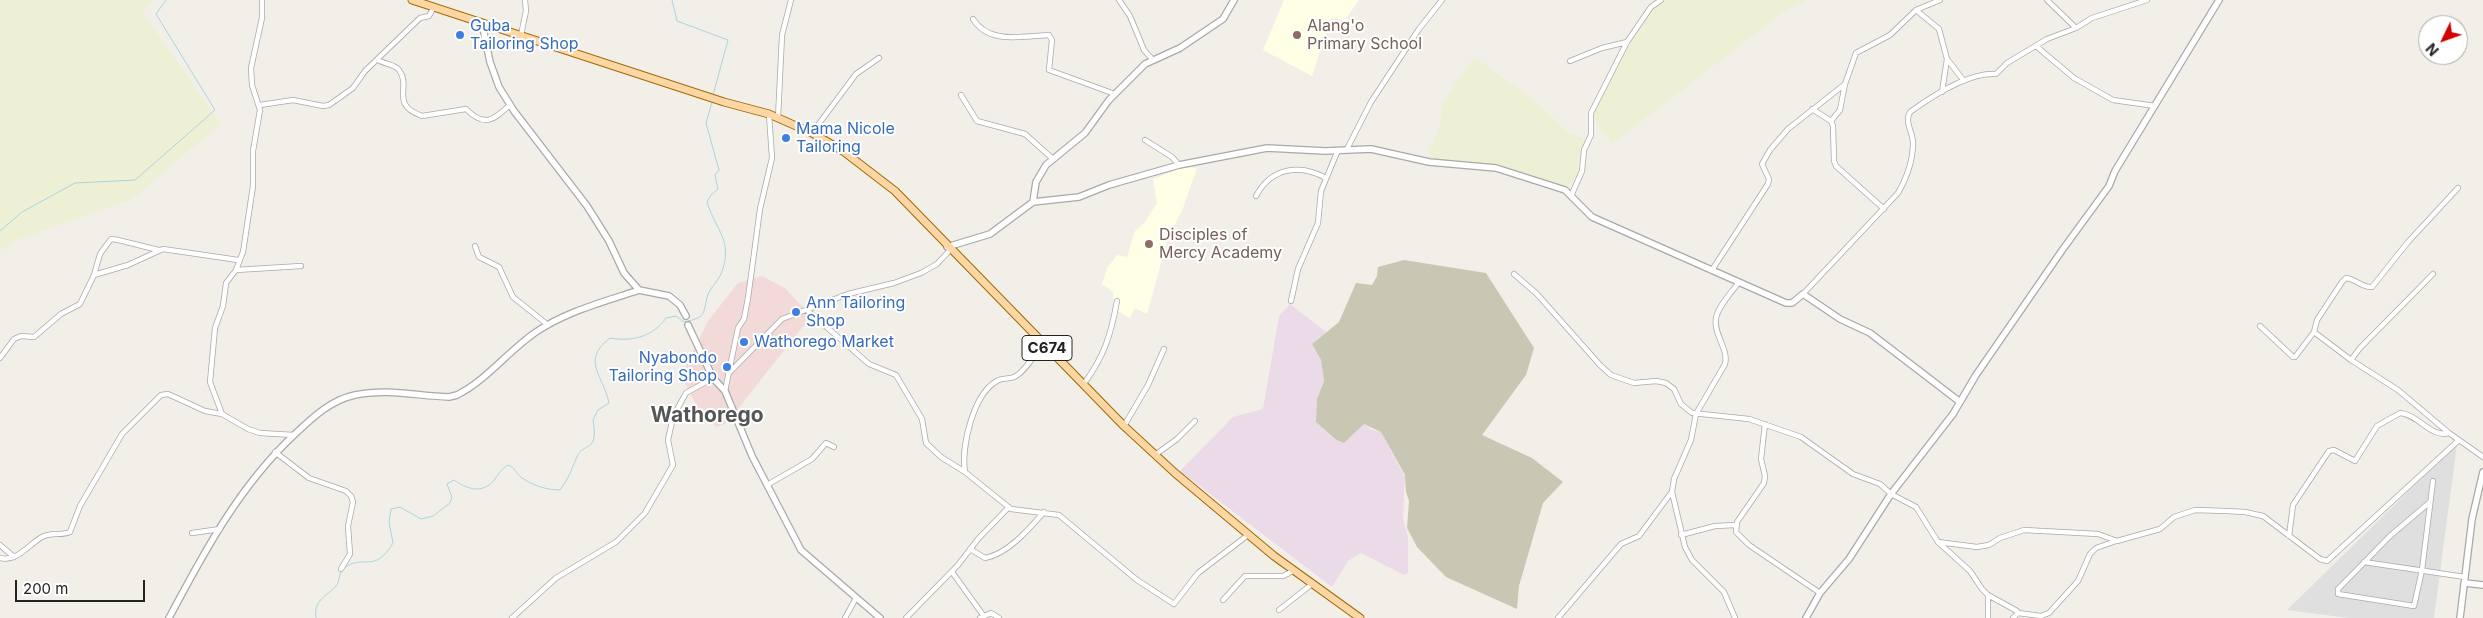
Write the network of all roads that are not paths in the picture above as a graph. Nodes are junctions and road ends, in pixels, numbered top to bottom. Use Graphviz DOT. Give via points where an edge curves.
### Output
graph roads {
  1 [pos="262,0"];
  2 [pos="412,0"];
  3 [pos="525,0"];
  4 [pos="791,0"];
  5 [pos="1119,0"];
  6 [pos="1234,0"];
  7 [pos="1442,0"];
  8 [pos="1940,0"];
  9 [pos="2047,0"];
  10 [pos="2128,0"];
  11 [pos="2146,0"];
  12 [pos="2219,0"];
  13 [pos="1656,1"];
  14 [pos="430,4"];
  15 [pos="2133,5"];
  16 [pos="1916,10"];
  17 [pos="973,19"];
  18 [pos="482,23"];
  19 [pos="2076,28"];
  20 [pos="521,35"];
  21 [pos="1627,42"];
  22 [pos="2036,46"];
  23 [pos="879,58"];
  24 [pos="1947,59"];
  25 [pos="378,60"];
  26 [pos="1153,60"];
  27 [pos="1570,61"];
  28 [pos="1964,80"];
  29 [pos="1846,84"];
  30 [pos="1942,92"];
  31 [pos="1115,94"];
  32 [pos="961,95"];
  33 [pos="260,105"];
  34 [pos="510,105"];
  35 [pos="2154,106"];
  36 [pos="1812,110"];
  37 [pos="772,117"];
  38 [pos="1831,121"];
  39 [pos="812,134"];
  40 [pos="1145,140"];
  41 [pos="1347,149"];
  42 [pos="1338,150"];
  43 [pos="1053,159"];
  44 [pos="1179,165"];
  45 [pos="1326,178"];
  46 [pos="2458,188"];
  47 [pos="1256,196"];
  48 [pos="1571,196"];
  49 [pos="1033,202"];
  50 [pos="1884,209"];
  51 [pos="475,246"];
  52 [pos="949,248"];
  53 [pos="159,250"];
  54 [pos="238,260"];
  55 [pos="301,266"];
  56 [pos="236,270"];
  57 [pos="1712,270"];
  58 [pos="1514,274"];
  59 [pos="2433,274"];
  60 [pos="94,276"];
  61 [pos="1739,282"];
  62 [pos="639,290"];
  63 [pos="1803,294"];
  64 [pos="1117,301"];
  65 [pos="1291,301"];
  66 [pos="808,310"];
  67 [pos="686,316"];
  68 [pos="688,324"];
  69 [pos="548,325"];
  70 [pos="2260,326"];
  71 [pos="2314,332"];
  72 [pos="1043,343"];
  73 [pos="1164,349"];
  74 [pos="0,358"];
  75 [pos="2351,360"];
  76 [pos="729,373"];
  77 [pos="713,378"];
  78 [pos="1083,385"];
  79 [pos="725,391"];
  80 [pos="1960,402"];
  81 [pos="222,414"];
  82 [pos="1696,414"];
  83 [pos="1195,421"];
  84 [pos="1765,424"];
  85 [pos="1124,426"];
  86 [pos="2449,433"];
  87 [pos="294,435"];
  88 [pos="2459,440"];
  89 [pos="834,447"];
  90 [pos="275,452"];
  91 [pos="1155,455"];
  92 [pos="2483,457"];
  93 [pos="965,472"];
  94 [pos="2483,472"];
  95 [pos="2433,481"];
  96 [pos="767,485"];
  97 [pos="1672,492"];
  98 [pos="1891,494"];
  99 [pos="2430,502"];
  100 [pos="1008,508"];
  101 [pos="1044,512"];
  102 [pos="1736,525"];
  103 [pos="220,529"];
  104 [pos="192,533"];
  105 [pos="1248,535"];
  106 [pos="1681,535"];
  107 [pos="2289,536"];
  108 [pos="2117,541"];
  109 [pos="1938,542"];
  110 [pos="0,545"];
  111 [pos="970,549"];
  112 [pos="14,557"];
  113 [pos="0,558"];
  114 [pos="2364,562"];
  115 [pos="341,568"];
  116 [pos="1293,570"];
  117 [pos="2422,570"];
  118 [pos="952,572"];
  119 [pos="2465,580"];
  120 [pos="1312,584"];
  121 [pos="2483,585"];
  122 [pos="1820,593"];
  123 [pos="1988,595"];
  124 [pos="856,598"];
  125 [pos="1223,600"];
  126 [pos="1279,610"];
  127 [pos="2018,613"];
  128 [pos="982,617"];
  129 [pos="169,618"];
  130 [pos="512,618"];
  131 [pos="845,618"];
  132 [pos="880,618"];
  133 [pos="906,618"];
  134 [pos="999,618"];
  135 [pos="1360,618"];
  136 [pos="1558,618"];
  137 [pos="1735,618"];
  138 [pos="1806,618"];
  139 [pos="1988,618"];
  140 [pos="2013,618"];
  141 [pos="2460,618"];
  1 -- 33 [label="street" via="260,30 251,68 252,85"];
  2 -- 14 [label="main road, C674"];
  3 -- 20 [label="street"];
  4 -- 37 [label="street" via="782,35"];
  5 -- 26 [label="street" via="1130,16 1144,50"];
  6 -- 26 [label="street" via="1223,19 1180,48"];
  7 -- 41 [label="street" via="1419,28 1371,102"];
  8 -- 16 [label="street"];
  9 -- 19 [label="street"];
  10 -- 15 [label="street"];
  11 -- 15 [label="street"];
  12 -- 35 [label="street"];
  13 -- 21 [label="street"];
  14 -- 18 [label="main road, C674"];
  14 -- 25 [label="street" via="429,16 420,18"];
  15 -- 19 [label="street" via="2092,18"];
  16 -- 24 [label="street" via="1939,29"];
  16 -- 29 [label="street" via="1890,35 1856,53"];
  17 -- 31 [label="street" via="981,30 995,36 1050,35 1049,70"];
  18 -- 20 [label="main road, C674"];
  18 -- 34 [label="street" via="496,80"];
  19 -- 22 [label="street"];
  20 -- 37 [label="main road, C674"];
  21 -- 27 [label="street"];
  21 -- 48 [label="street" via="1591,113 1591,135 1584,150 1582,171"];
  22 -- 28 [label="street" via="2007,63 1996,74"];
  22 -- 35 [label="street" via="2074,78 2113,100"];
  23 -- 39 [label="street" via="856,74"];
  24 -- 28 [label="street"];
  24 -- 30 [label="street"];
  25 -- 33 [label="street" via="352,88 325,106 293,100"];
  25 -- 34 [label="street" via="399,70 404,104 422,116 466,110 474,118 484,121 494,119"];
  26 -- 31 [label="street"];
  28 -- 30 [label="street"];
  29 -- 36 [label="street"];
  29 -- 38 [label="street" via="1840,110"];
  30 -- 50 [label="street" via="1908,115 1913,141 1908,170 1898,193"];
  31 -- 43 [label="street" via="1084,133"];
  32 -- 43 [label="street" via="977,121 1025,134"];
  33 -- 54 [label="street" via="246,240"];
  34 -- 62 [label="street" via="587,206 624,273"];
  35 -- 80 [label="street" via="2109,186"];
  36 -- 38 [label="street"];
  36 -- 57 [label="street" via="1770,150 1762,164 1768,184"];
  37 -- 39 [label="main road, C674"];
  37 -- 76 [label="street" via="772,158 760,209 745,312 738,328"];
  38 -- 50 [label="street" via="1835,164"];
  39 -- 52 [label="main road, C674" via="843,151 894,191"];
  40 -- 44 [label="street"];
  41 -- 42 [label="street"];
  41 -- 48 [label="street" via="1371,149 1429,162 1496,168 1564,190"];
  42 -- 44 [label="street" via="1267,148"];
  42 -- 45 [label="street"];
  43 -- 49 [label="street" via="1036,182"];
  44 -- 49 [label="street" via="1109,185 1079,198"];
  45 -- 47 [label="street" via="1307,170 1286,172 1267,179"];
  45 -- 65 [label="street" via="1319,200 1318,223 1298,270"];
  46 -- 71 [label="street" via="2372,287 2353,279 2346,278 2342,282 2317,320"];
  48 -- 57 [label="street" via="1592,217"];
  49 -- 52 [label="street" via="990,234"];
  50 -- 63 [label="street"];
  51 -- 69 [label="street" via="479,258 499,267 513,297"];
  52 -- 66 [label="street" via="937,264 921,273 848,294"];
  52 -- 72 [label="main road, C674"];
  53 -- 54 [label="street"];
  53 -- 60 [label="street"];
  53 -- 60 [label="street" via="112,238 100,254"];
  54 -- 56 [label="street"];
  55 -- 56 [label="street"];
  56 -- 81 [label="street" via="226,283 215,328 210,382"];
  57 -- 61 [label="street"];
  58 -- 82 [label="street" via="1538,294 1611,375 1634,383 1666,383 1674,389 1681,404"];
  59 -- 75 [label="street"];
  60 -- 74 [label="street" via="80,304 61,314 34,337 14,339"];
  61 -- 63 [label="street" via="1790,304"];
  61 -- 82 [label="street" via="1716,317 1725,364"];
  62 -- 67 [label="street" via="669,296 680,305"];
  62 -- 69 [label="street" via="569,314"];
  63 -- 80 [label="street" via="1840,319 1870,332"];
  64 -- 78 [label="street" via="1107,345"];
  66 -- 76 [label="street" via="778,322"];
  66 -- 93 [label="street" via="869,364 896,375 922,420 926,443"];
  67 -- 68 [label="street"];
  68 -- 77 [label="street"];
  69 -- 87 [label="street" via="457,395 378,392 353,395 313,416"];
  70 -- 71 [label="street" via="2294,358"];
  71 -- 75 [label="street"];
  72 -- 78 [label="main road, C674"];
  72 -- 93 [label="street" via="1017,376 997,381 975,407 967,432"];
  73 -- 85 [label="street"];
  75 -- 86 [label="street" via="2398,390"];
  76 -- 79 [label="street"];
  77 -- 79 [label="street"];
  77 -- 130 [label="street" via="686,393 673,417 668,440 673,465 641,519 616,542 556,578"];
  78 -- 85 [label="main road, C674"];
  79 -- 96 [label="street"];
  80 -- 98 [label="street"];
  81 -- 87 [label="street" via="248,430"];
  81 -- 112 [label="street" via="199,409 168,394 161,395 122,434 80,506 70,532 43,537"];
  82 -- 84 [label="street" via="1734,416"];
  82 -- 97 [label="street" via="1692,440 1674,479"];
  83 -- 91 [label="street"];
  84 -- 98 [label="street" via="1801,437 1853,474 1880,484"];
  84 -- 102 [label="street" via="1761,459 1764,483"];
  85 -- 91 [label="main road, C674"];
  86 -- 88 [label="street"];
  86 -- 107 [label="street" via="2439,434 2400,413 2377,426 2355,462 2329,450 2293,505"];
  87 -- 90 [label="street"];
  88 -- 92 [label="street"];
  88 -- 107 [label="street" via="2330,559 2323,561"];
  89 -- 96 [label="street" via="826,443 812,459"];
  90 -- 103 [label="street" via="242,493"];
  90 -- 115 [label="street" via="309,478 346,491 351,496 350,554"];
  91 -- 105 [label="main road, C674"];
  93 -- 100 [label="street"];
  94 -- 119 [label="street"];
  95 -- 99 [label="street"];
  96 -- 124 [label="street" via="801,550"];
  97 -- 106 [label="street"];
  97 -- 136 [label="street" via="1639,536 1622,544"];
  98 -- 109 [label="street" via="1916,507"];
  98 -- 122 [label="street" via="1849,559"];
  99 -- 114 [label="street"];
  99 -- 117 [label="street"];
  100 -- 101 [label="street"];
  100 -- 111 [label="street"];
  101 -- 105 [label="street" via="1059,515 1136,580 1174,604 1198,573"];
  101 -- 111 [label="street" via="1028,530 992,557 985,558"];
  102 -- 106 [label="street" via="1715,526"];
  102 -- 122 [label="street" via="1736,532 1744,540"];
  103 -- 104 [label="street"];
  103 -- 129 [label="street"];
  105 -- 116 [label="main road, C674"];
  106 -- 137 [label="street" via="1692,560 1724,592"];
  107 -- 108 [label="street" via="2253,513 2195,510 2174,516 2160,529"];
  108 -- 109 [label="street" via="2098,534 2024,530 1977,547"];
  108 -- 127 [label="street" via="2096,548 2090,554 2078,581 2049,613 2041,616"];
  109 -- 123 [label="street" via="1962,563"];
  110 -- 112 [label="street"];
  111 -- 118 [label="street"];
  112 -- 113 [label="street"];
  114 -- 117 [label="street"];
  114 -- 117 [label="street" via="2338,589 2339,594 2414,606"];
  116 -- 120 [label="main road, C674"];
  116 -- 125 [label="street" via="1283,576 1246,576"];
  117 -- 119 [label="street"];
  118 -- 128 [label="street"];
  118 -- 133 [label="street"];
  119 -- 121 [label="street"];
  119 -- 141 [label="street"];
  120 -- 126 [label="street"];
  120 -- 135 [label="main road, C674"];
  122 -- 138 [label="street"];
  123 -- 127 [label="street"];
  123 -- 139 [label="street"];
  124 -- 131 [label="street"];
  124 -- 132 [label="street"];
  127 -- 140 [label="street"];
  128 -- 134 [label="street" via="991,613"];
}
